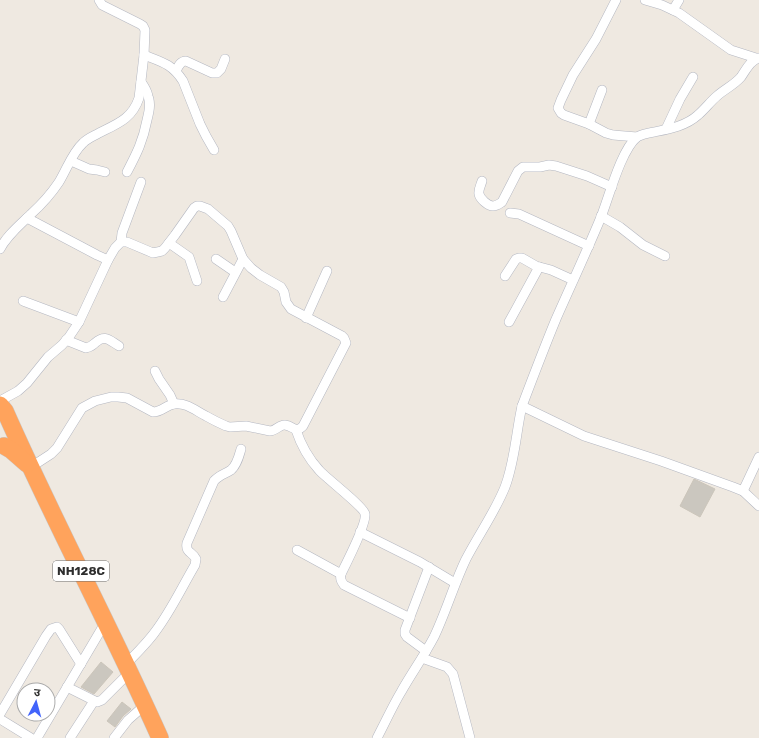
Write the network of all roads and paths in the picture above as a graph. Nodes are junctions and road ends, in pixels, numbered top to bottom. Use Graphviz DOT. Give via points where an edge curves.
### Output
graph roads {
  1 [pos="99,0"];
  2 [pos="616,0"];
  3 [pos="645,0"];
  4 [pos="679,0"];
  5 [pos="673,10"];
  6 [pos="144,55"];
  7 [pos="758,58"];
  8 [pos="225,59"];
  9 [pos="176,71"];
  10 [pos="693,77"];
  11 [pos="141,82"];
  12 [pos="602,90"];
  13 [pos="589,124"];
  14 [pos="666,129"];
  15 [pos="637,137"];
  16 [pos="214,150"];
  17 [pos="71,161"];
  18 [pos="106,172"];
  19 [pos="127,172"];
  20 [pos="482,181"];
  21 [pos="141,182"];
  22 [pos="612,187"];
  23 [pos="510,213"];
  24 [pos="601,216"];
  25 [pos="27,218"];
  26 [pos="121,242"];
  27 [pos="169,243"];
  28 [pos="588,246"];
  29 [pos="0,249"];
  30 [pos="665,256"];
  31 [pos="243,258"];
  32 [pos="216,259"];
  33 [pos="108,260"];
  34 [pos="539,267"];
  35 [pos="327,271"];
  36 [pos="235,272"];
  37 [pos="505,276"];
  38 [pos="573,280"];
  39 [pos="197,281"];
  40 [pos="223,297"];
  41 [pos="23,301"];
  42 [pos="306,318"];
  43 [pos="79,322"];
  44 [pos="509,322"];
  45 [pos="66,340"];
  46 [pos="118,346"];
  47 [pos="155,371"];
  48 [pos="0,401"];
  49 [pos="174,404"];
  50 [pos="0,405"];
  51 [pos="522,406"];
  52 [pos="14,429"];
  53 [pos="296,430"];
  54 [pos="2,447"];
  55 [pos="241,449"];
  56 [pos="759,457"];
  57 [pos="31,467"];
  58 [pos="743,491"];
  59 [pos="759,506"];
  60 [pos="360,532"];
  61 [pos="297,550"];
  62 [pos="429,567"];
  63 [pos="341,574"];
  64 [pos="455,583"];
  65 [pos="410,618"];
  66 [pos="105,622"];
  67 [pos="424,654"];
  68 [pos="81,664"];
  69 [pos="128,668"];
  70 [pos="67,687"];
  71 [pos="94,701"];
  72 [pos="145,705"];
  73 [pos="0,714"];
  74 [pos="0,719"];
  75 [pos="38,737"];
  76 [pos="70,738"];
  77 [pos="114,738"];
  78 [pos="160,738"];
  79 [pos="377,738"];
  80 [pos="470,738"];
  1 -- 6 [label="street" via="102,5 143,26"];
  2 -- 13 [label="street" via="559,104 561,113"];
  3 -- 5 [label="street"];
  4 -- 5 [label="street"];
  5 -- 7 [label="street" via="731,50"];
  6 -- 9 [label="street"];
  6 -- 11 [label="street"];
  7 -- 14 [label="street" via="698,116 684,124"];
  8 -- 9 [label="street" via="217,74 186,61 181,62"];
  9 -- 16 [label="street" via="183,80 200,124"];
  10 -- 14 [label="street"];
  11 -- 17 [label="street" via="137,104 128,116 88,139"];
  11 -- 19 [label="street" via="149,97 149,113 144,137"];
  12 -- 13 [label="street"];
  13 -- 15 [label="street" via="613,135"];
  14 -- 15 [label="street"];
  15 -- 22 [label="street" via="626,151"];
  17 -- 18 [label="street" via="89,169"];
  17 -- 25 [label="street" via="59,182"];
  20 -- 22 [label="street" via="480,197 490,206 502,202 522,167 556,166"];
  21 -- 26 [label="street"];
  22 -- 24 [label="street"];
  23 -- 28 [label="street" via="519,214"];
  24 -- 28 [label="street"];
  24 -- 30 [label="street" via="643,245"];
  25 -- 29 [label="street"];
  25 -- 33 [label="street"];
  26 -- 27 [label="street" via="153,253 162,251"];
  26 -- 33 [label="street"];
  27 -- 31 [label="street" via="194,208 200,206 208,209 228,226"];
  27 -- 39 [label="street" via="189,257"];
  28 -- 38 [label="street"];
  31 -- 36 [label="street"];
  31 -- 42 [label="street" via="260,275 281,287 291,310"];
  32 -- 36 [label="street"];
  33 -- 43 [label="street"];
  34 -- 37 [label="street" via="519,258"];
  34 -- 38 [label="street"];
  34 -- 44 [label="street"];
  35 -- 42 [label="street"];
  36 -- 40 [label="street"];
  38 -- 51 [label="street"];
  41 -- 43 [label="street"];
  42 -- 53 [label="street" via="342,336 346,344 303,426"];
  43 -- 45 [label="street"];
  45 -- 46 [label="street" via="86,348 103,338"];
  45 -- 48 [label="street" via="18,392"];
  47 -- 49 [label="street"];
  49 -- 53 [label="street" via="184,405 230,427 246,426 274,431 285,425"];
  49 -- 57 [label="street" via="157,412 150,411 127,398 111,397 96,401 82,408 57,448"];
  50 -- 52 [label="highway, NH128C"];
  51 -- 58 [label="street" via="584,436"];
  51 -- 64 [label="street" via="513,458 505,486"];
  52 -- 54 [label="highway"];
  52 -- 57 [label="highway, NH128C"];
  53 -- 60 [label="street" via="312,462 364,511 365,518"];
  54 -- 57 [label="highway" via="11,450"];
  55 -- 69 [label="street" via="232,469 214,481 187,542 187,550 196,557 195,565 156,632"];
  56 -- 58 [label="street"];
  57 -- 66 [label="highway, NH128C"];
  58 -- 59 [label="street"];
  60 -- 62 [label="street"];
  60 -- 63 [label="street"];
  61 -- 63 [label="street"];
  62 -- 64 [label="street"];
  62 -- 65 [label="street"];
  63 -- 65 [label="street" via="340,579 344,585"];
  64 -- 67 [label="street" via="441,622"];
  65 -- 67 [label="street" via="405,634"];
  66 -- 68 [label="street"];
  66 -- 69 [label="highway, NH128C"];
  67 -- 79 [label="street"];
  67 -- 80 [label="street" via="447,667 453,674"];
  68 -- 70 [label="street"];
  68 -- 73 [label="street" via="59,629 52,629"];
  69 -- 71 [label="street" via="102,700"];
  69 -- 72 [label="highway, NH128C"];
  70 -- 71 [label="street"];
  70 -- 75 [label="street"];
  71 -- 76 [label="street"];
  72 -- 77 [label="street" via="128,720"];
  72 -- 78 [label="highway, NH128C"];
  74 -- 75 [label="street"];
}
